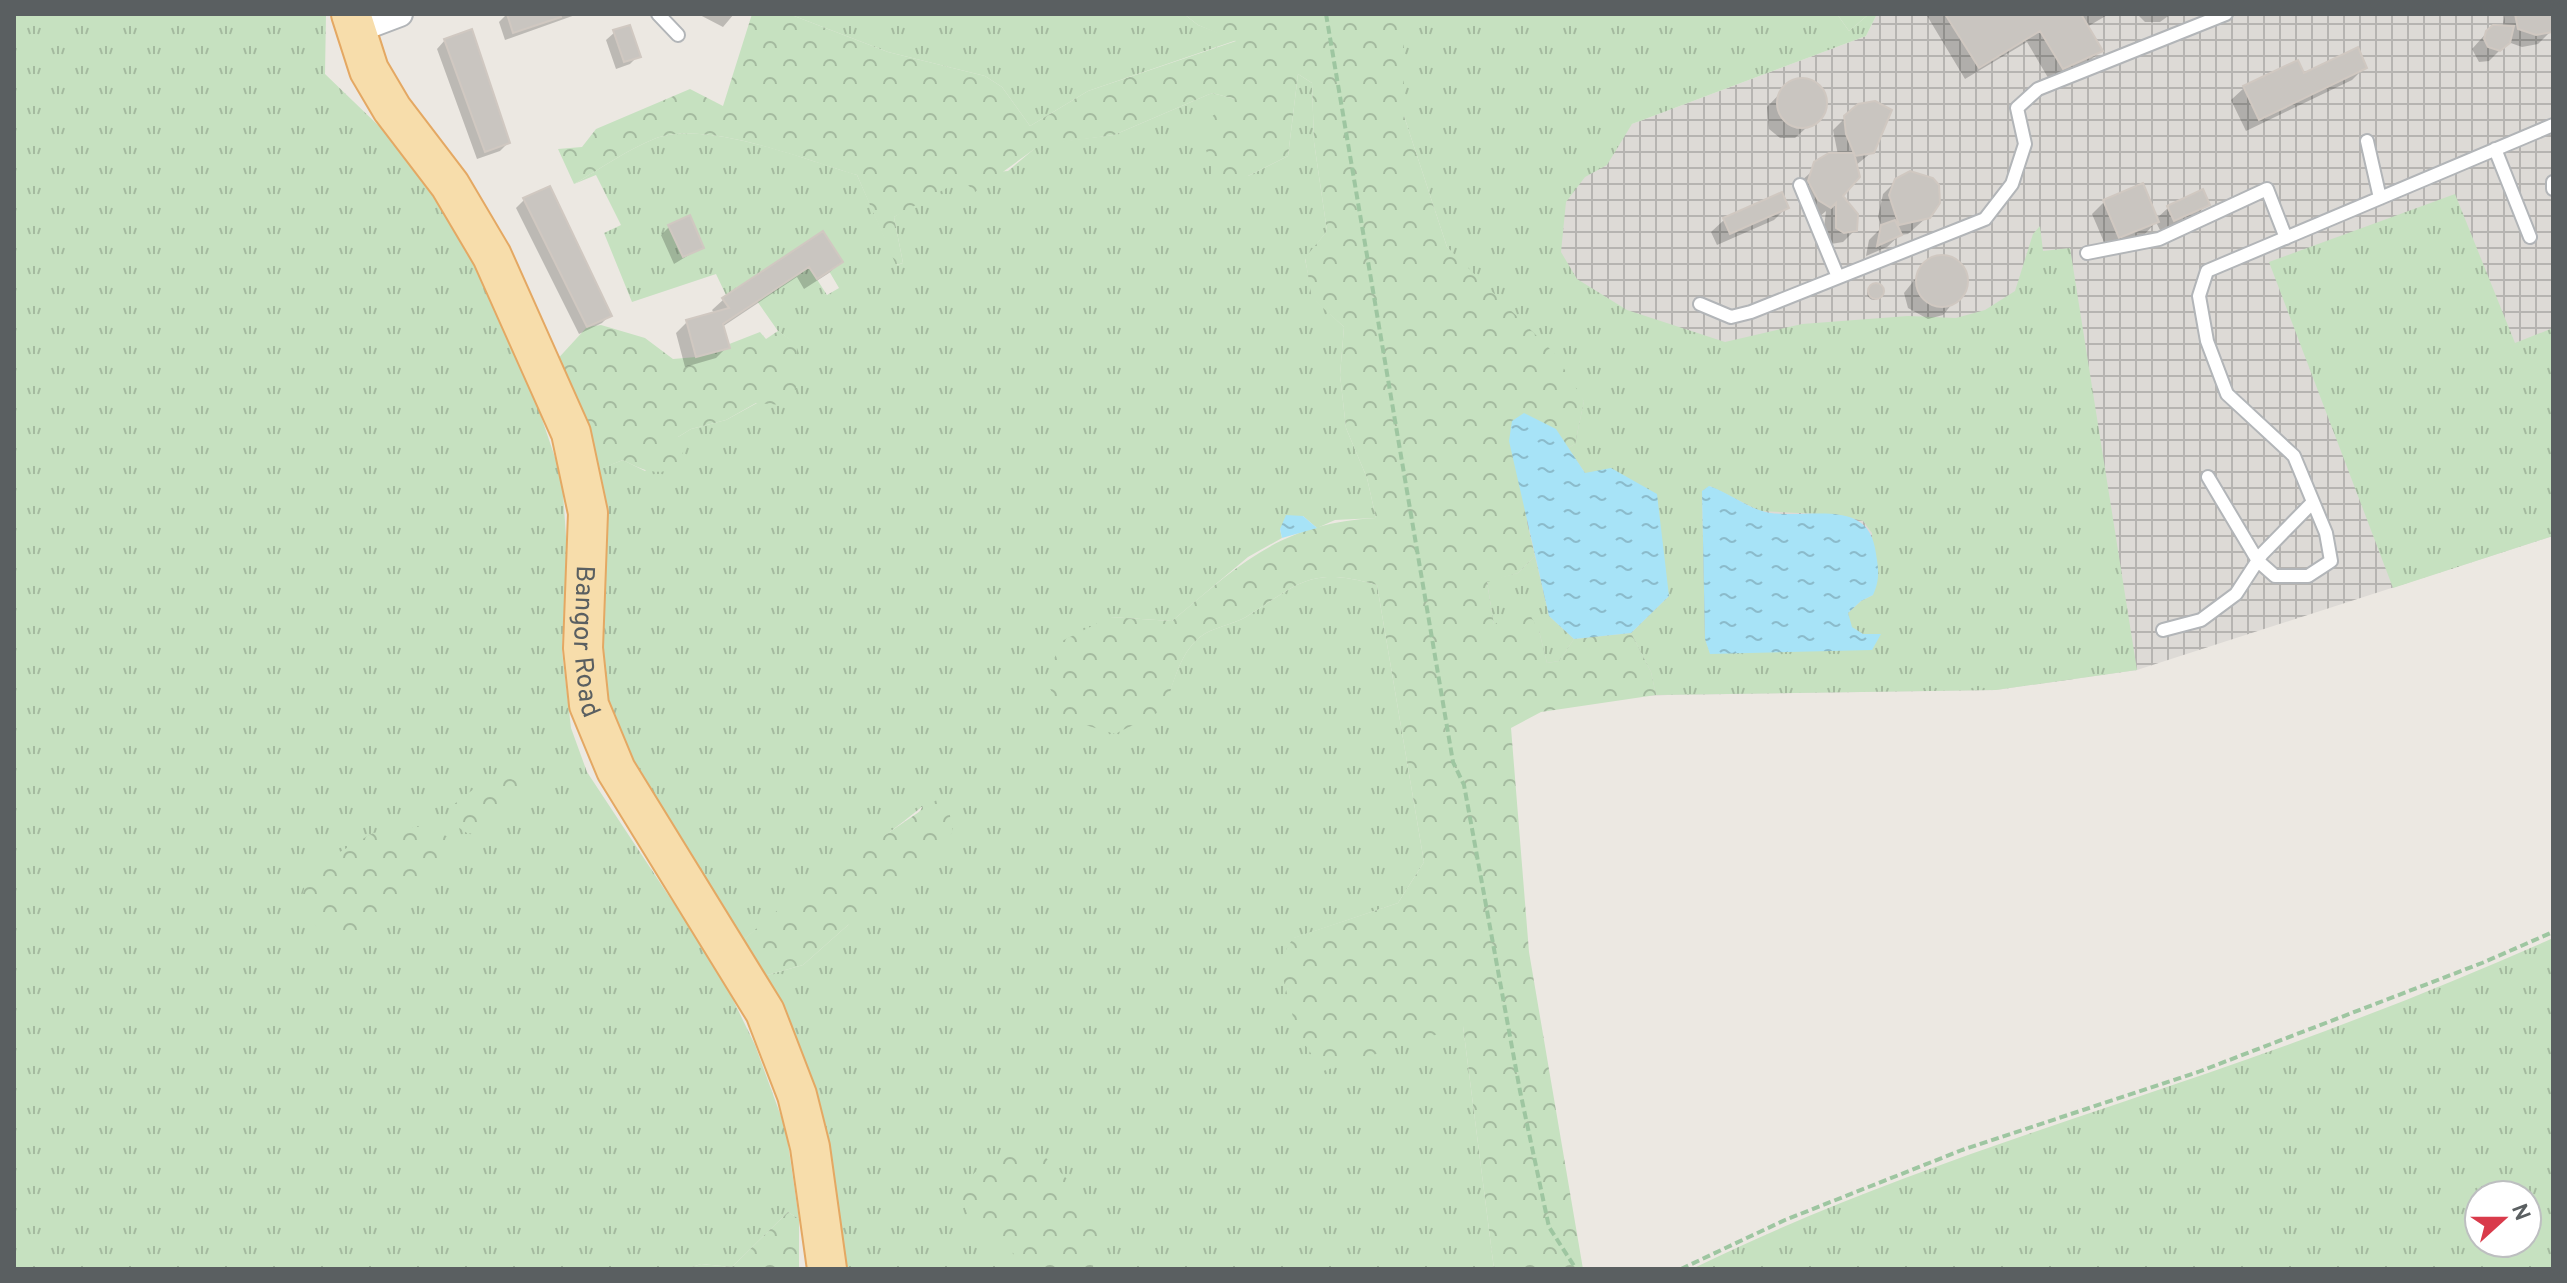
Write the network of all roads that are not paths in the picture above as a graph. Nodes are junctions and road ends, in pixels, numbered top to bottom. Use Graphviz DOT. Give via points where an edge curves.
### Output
graph roads {
  1 [pos="400,14"];
  2 [pos="658,14"];
  3 [pos="2226,14"];
  4 [pos="353,23"];
  5 [pos="678,35"];
  6 [pos="2553,125"];
  7 [pos="2367,141"];
  8 [pos="2495,149"];
  9 [pos="2553,182"];
  10 [pos="1800,185"];
  11 [pos="2553,189"];
  12 [pos="2380,198"];
  13 [pos="2530,237"];
  14 [pos="2286,238"];
  15 [pos="2087,253"];
  16 [pos="1838,277"];
  17 [pos="1700,304"];
  18 [pos="2208,477"];
  19 [pos="2313,502"];
  20 [pos="2258,561"];
  21 [pos="2163,630"];
  22 [pos="827,1269"];
  1 -- 4 [label="street"];
  2 -- 5 [label="lane"];
  3 -- 16 [label="lane" via="2038,89 2017,108 2025,144 2012,184 1985,219"];
  4 -- 22 [label="main road, Bangor Road" via="369,70 392,109 450,185 492,256 571,433 588,513 583,648 589,705 616,770 765,1012 797,1095 810,1147"];
  6 -- 8 [label="lane"];
  7 -- 12 [label="lane"];
  8 -- 12 [label="lane"];
  8 -- 13 [label="lane"];
  9 -- 11 [label="lane"];
  10 -- 16 [label="lane"];
  12 -- 14 [label="lane"];
  14 -- 15 [label="lane" via="2267,189 2159,239"];
  14 -- 19 [label="lane" via="2207,271 2199,296 2207,341 2227,394 2294,456"];
  16 -- 17 [label="lane" via="1731,317"];
  18 -- 20 [label="lane"];
  19 -- 20 [label="lane"];
  19 -- 20 [label="lane" via="2331,561 2308,576 2275,576"];
  20 -- 21 [label="lane" via="2236,594 2201,620"];
}
